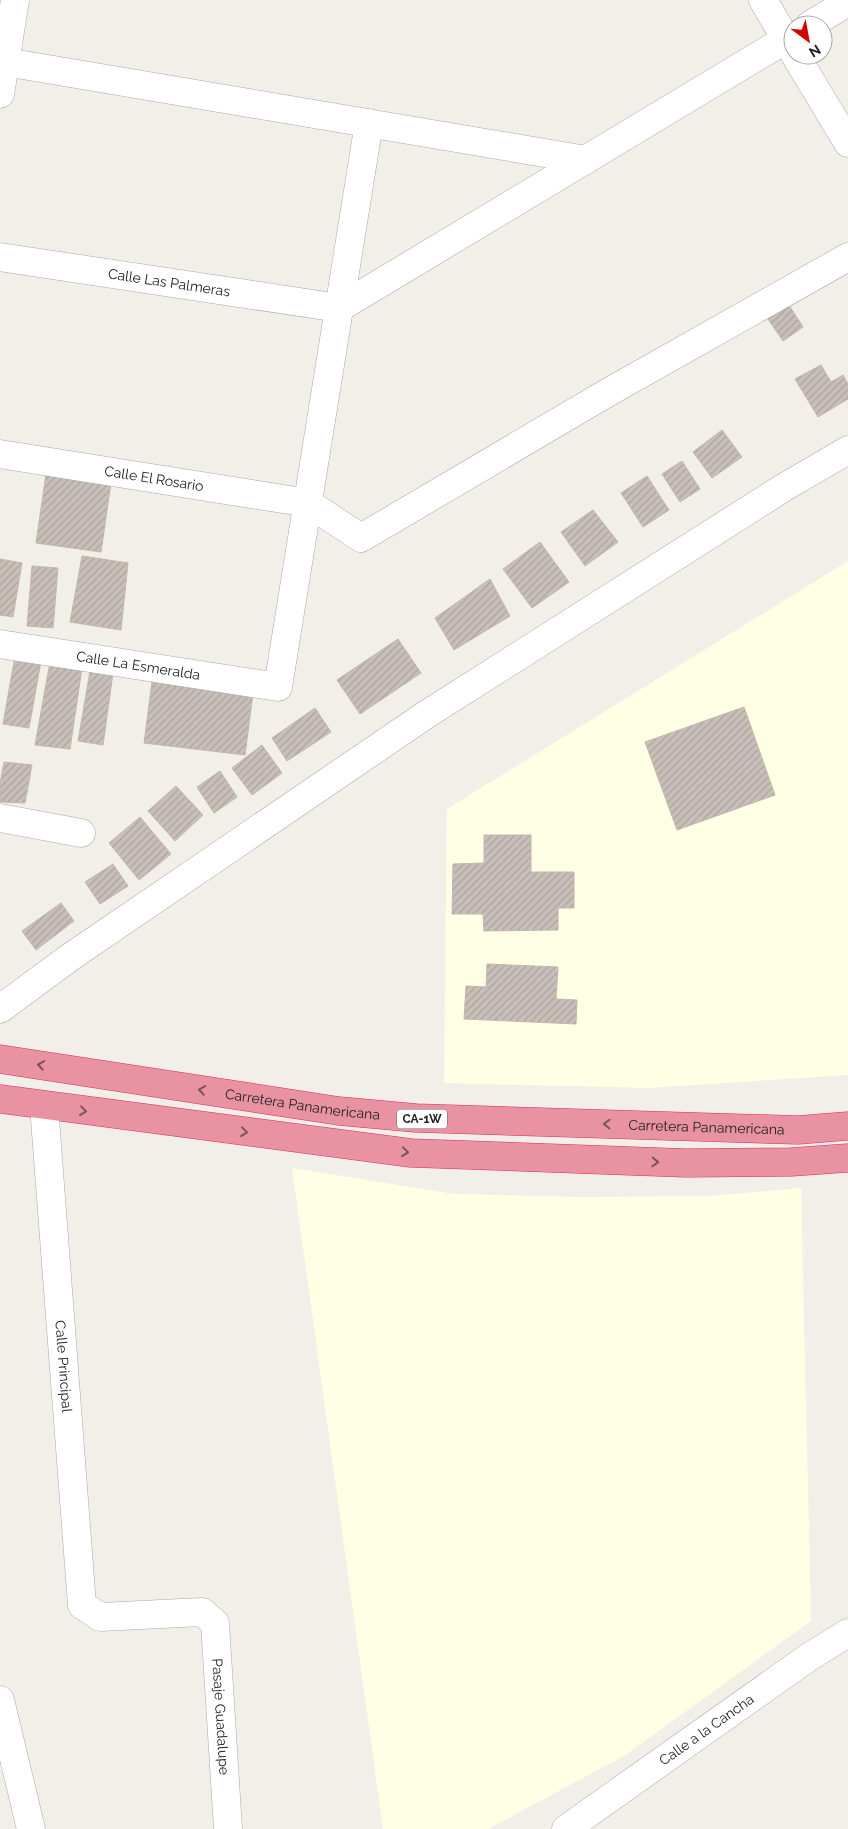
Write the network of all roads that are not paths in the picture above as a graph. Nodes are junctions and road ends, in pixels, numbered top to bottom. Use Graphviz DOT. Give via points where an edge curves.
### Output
graph roads {
  1 [pos="15,0"];
  2 [pos="763,0"];
  3 [pos="848,2"];
  4 [pos="827,15"];
  5 [pos="783,31"];
  6 [pos="783,50"];
  7 [pos="2,62"];
  8 [pos="803,65"];
  9 [pos="0,94"];
  10 [pos="369,123"];
  11 [pos="848,143"];
  12 [pos="586,160"];
  13 [pos="0,256"];
  14 [pos="848,257"];
  15 [pos="339,308"];
  16 [pos="848,450"];
  17 [pos="0,454"];
  18 [pos="308,503"];
  19 [pos="0,644"];
  20 [pos="0,818"];
  21 [pos="81,833"];
  22 [pos="0,1009"];
  23 [pos="0,1059"];
  24 [pos="0,1099"];
  25 [pos="44,1106"];
  26 [pos="848,1126"];
  27 [pos="848,1158"];
  28 [pos="202,1612"];
  29 [pos="848,1632"];
  30 [pos="0,1700"];
  31 [pos="31,1829"];
  32 [pos="228,1829"];
  33 [pos="566,1829"];
  1 -- 7 [label="street"];
  2 -- 5 [label="street"];
  3 -- 4 [label="street"];
  6 -- 12 [label="street"];
  7 -- 9 [label="street"];
  7 -- 10 [label="street"];
  8 -- 11 [label="street"];
  10 -- 12 [label="street"];
  10 -- 15 [label="street"];
  12 -- 15 [label="street"];
  13 -- 15 [label="street, Calle Las Palmeras"];
  14 -- 18 [label="street" via="360,538"];
  15 -- 18 [label="street"];
  16 -- 22 [label="street" via="427,714 69,958"];
  17 -- 18 [label="street, Calle El Rosario"];
  18 -- 19 [label="street, Calle La Esmeralda" via="278,687"];
  20 -- 21 [label="street"];
  26 -- 23 [label="highway, Carretera Panamericana / CA-1W, one-way" via="798,1130 416,1118 339,1111"];
  24 -- 25 [label="highway"];
  25 -- 27 [label="highway, one-way" via="411,1153 686,1163"];
  25 -- 28 [label="street, Calle Principal" via="82,1605 100,1617"];
  28 -- 32 [label="street, Pasaje Guadalupe" via="215,1623"];
  29 -- 33 [label="street, Calle a la Cancha"];
  30 -- 31 [label="street"];
}
